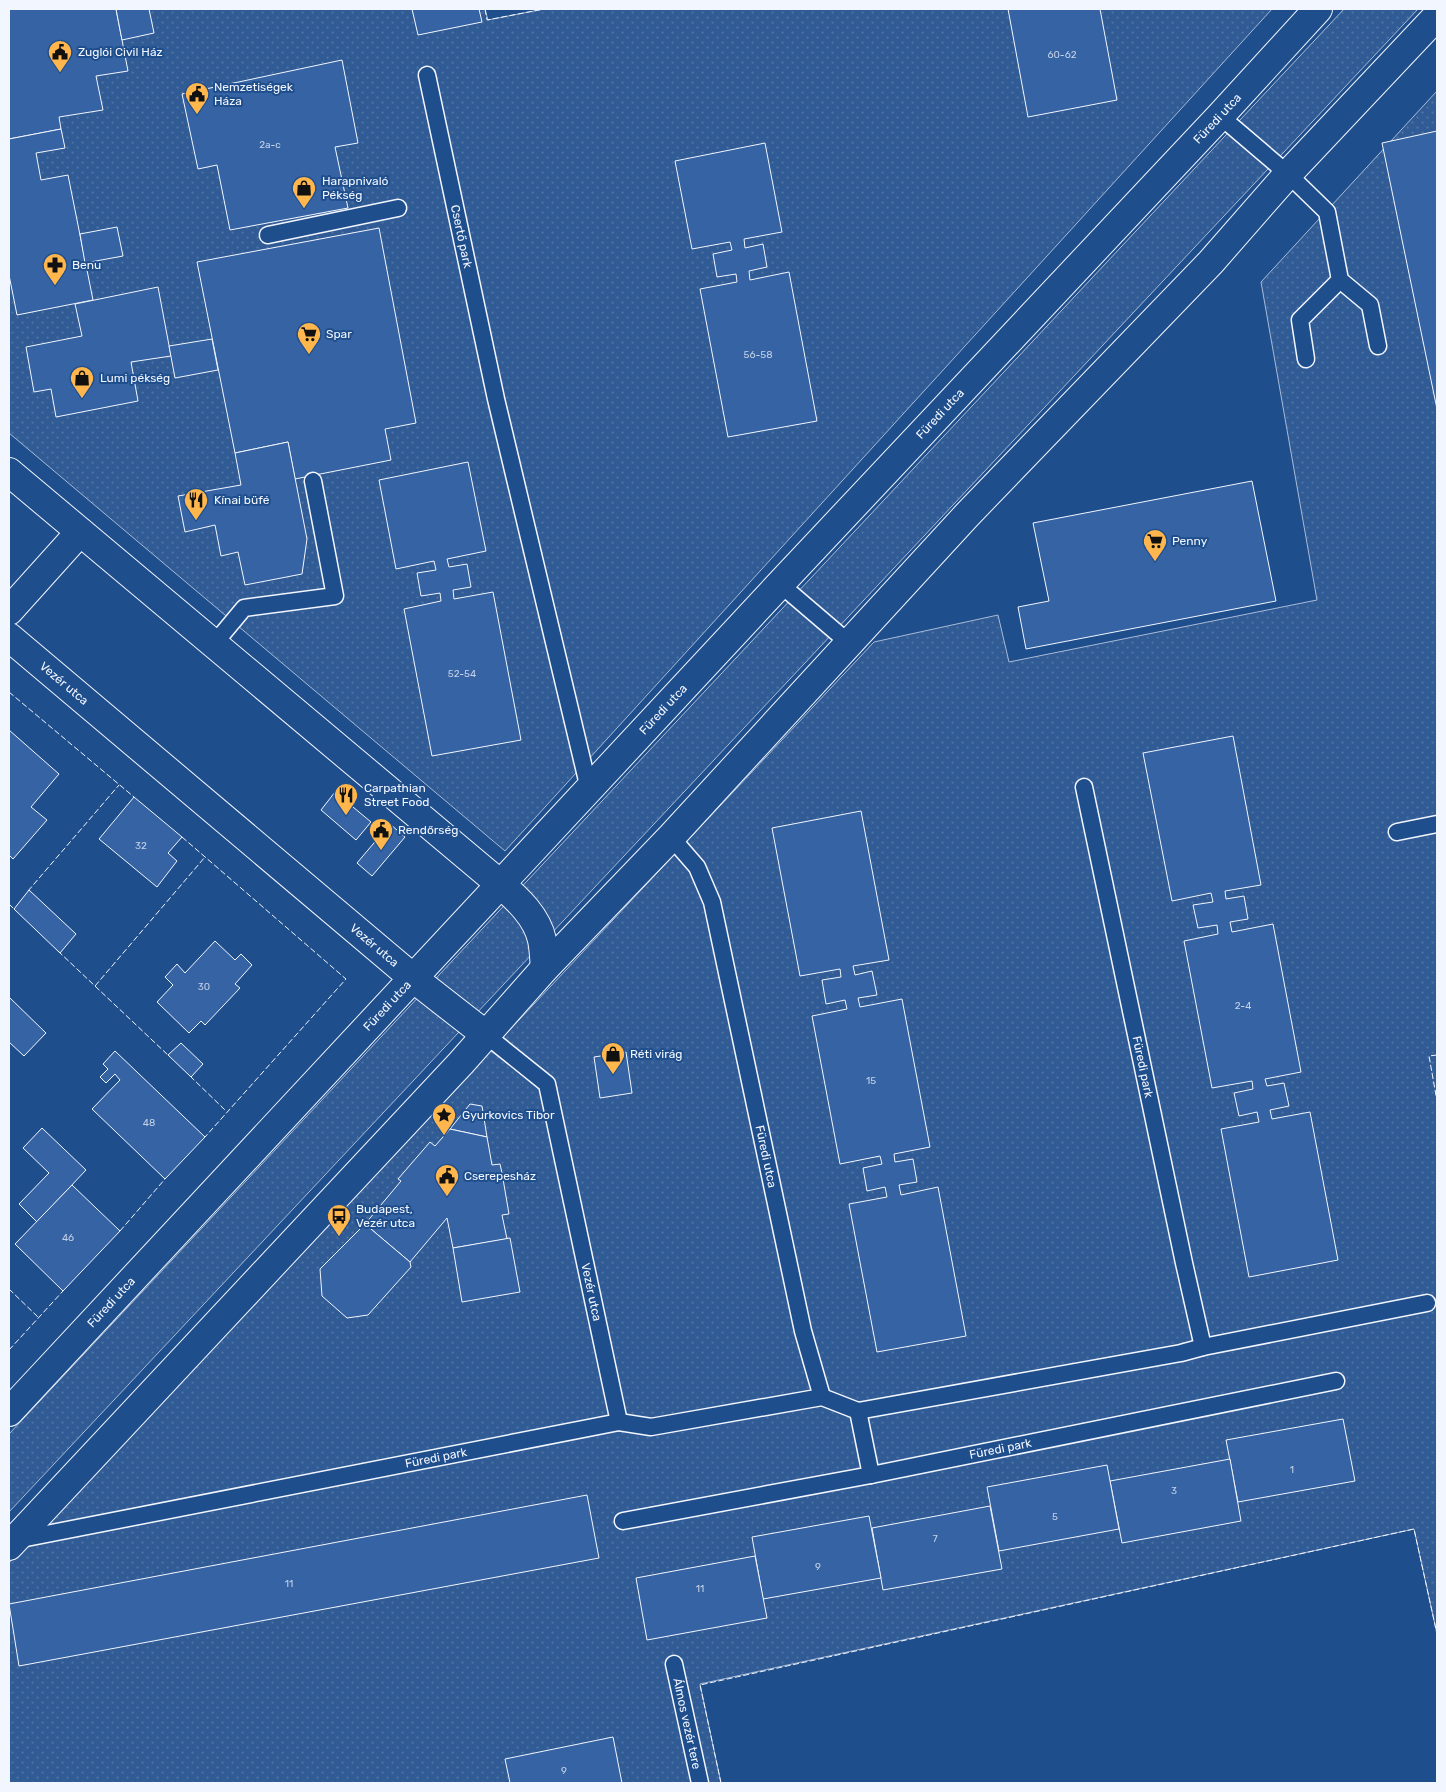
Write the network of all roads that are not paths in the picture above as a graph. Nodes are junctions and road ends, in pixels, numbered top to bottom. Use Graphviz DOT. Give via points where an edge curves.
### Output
graph roads {
  1 [pos="1318,9"];
  2 [pos="1437,16"];
  3 [pos="427,75"];
  4 [pos="1220,116"];
  5 [pos="1288,174"];
  6 [pos="398,208"];
  7 [pos="268,235"];
  8 [pos="1340,280"];
  9 [pos="1378,346"];
  10 [pos="1306,359"];
  11 [pos="9,472"];
  12 [pos="313,481"];
  13 [pos="80,532"];
  14 [pos="780,584"];
  15 [pos="9,611"];
  16 [pos="9,637"];
  17 [pos="849,643"];
  18 [pos="214,644"];
  19 [pos="1084,787"];
  20 [pos="589,789"];
  21 [pos="1437,824"];
  22 [pos="1397,832"];
  23 [pos="671,837"];
  24 [pos="500,884"];
  25 [pos="545,968"];
  26 [pos="413,978"];
  27 [pos="486,1036"];
  28 [pos="1427,1303"];
  29 [pos="1203,1347"];
  30 [pos="1336,1381"];
  31 [pos="822,1397"];
  32 [pos="858,1411"];
  33 [pos="9,1412"];
  34 [pos="619,1422"];
  35 [pos="871,1475"];
  36 [pos="623,1521"];
  37 [pos="11,1543"];
  38 [pos="674,1664"];
  39 [pos="700,1783"];
  1 -- 4 [label="main road, Füredi utca"];
  2 -- 5 [label="main road"];
  3 -- 20 [label="lane, Csertő park" via="496,399"];
  4 -- 5 [label="lane"];
  4 -- 14 [label="main road, Füredi utca"];
  5 -- 8 [label="lane" via="1327,212"];
  5 -- 17 [label="main road" via="1211,262 967,515"];
  6 -- 7 [label="lane"];
  8 -- 9 [label="lane" via="1370,305"];
  8 -- 10 [label="lane" via="1300,320"];
  11 -- 13 [label="main road"];
  12 -- 18 [label="lane" via="335,596 244,608"];
  13 -- 15 [label="main road"];
  13 -- 18 [label="main road"];
  14 -- 17 [label="lane"];
  14 -- 20 [label="main road, Füredi utca"];
  16 -- 26 [label="main road, Vezér utca"];
  17 -- 23 [label="main road"];
  18 -- 24 [label="main road"];
  19 -- 29 [label="lane, Füredi park"];
  20 -- 24 [label="main road, Füredi utca"];
  21 -- 22 [label="lane"];
  23 -- 25 [label="main road"];
  23 -- 31 [label="lane, Füredi utca" via="697,867 712,902 803,1331"];
  24 -- 25 [label="main road" via="517,898 536,922"];
  24 -- 26 [label="main road, Füredi utca"];
  25 -- 27 [label="main road"];
  26 -- 27 [label="main road, Vezér utca"];
  26 -- 33 [label="main road, Füredi utca"];
  27 -- 34 [label="lane, Vezér utca" via="546,1084"];
  27 -- 37 [label="main road"];
  28 -- 29 [label="lane"];
  29 -- 32 [label="lane"];
  30 -- 35 [label="lane, Füredi park"];
  31 -- 32 [label="lane"];
  31 -- 34 [label="lane, Füredi park" via="651,1427"];
  32 -- 35 [label="lane"];
  34 -- 37 [label="lane, Füredi park"];
  35 -- 36 [label="lane, Füredi park"];
  38 -- 39 [label="lane, Álmos vezér tere"];
}
